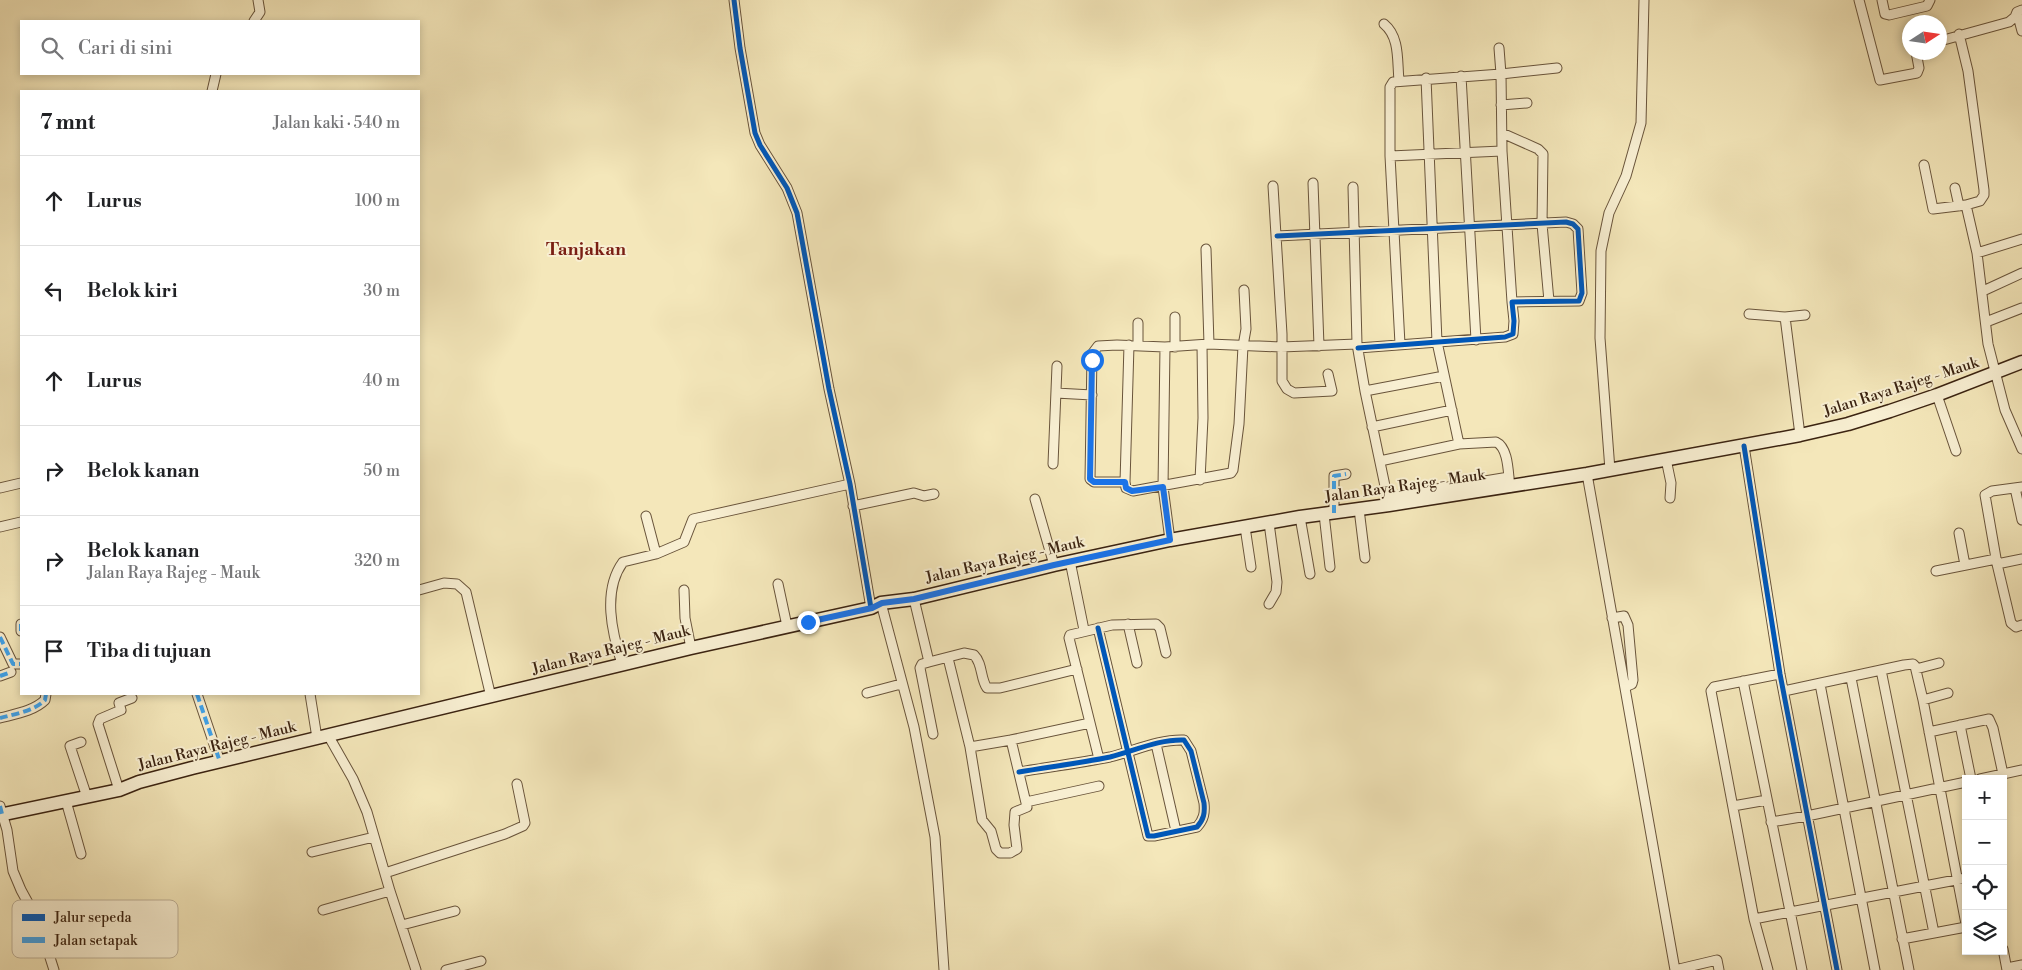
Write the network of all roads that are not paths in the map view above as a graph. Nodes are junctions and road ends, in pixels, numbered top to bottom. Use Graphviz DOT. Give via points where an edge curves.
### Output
graph roads {
  1 [pos="258,0"];
  2 [pos="734,0"];
  3 [pos="1644,0"];
  4 [pos="1859,0"];
  5 [pos="1882,0"];
  6 [pos="1930,0"];
  7 [pos="2019,11"];
  8 [pos="255,20"];
  9 [pos="1384,24"];
  10 [pos="2022,31"];
  11 [pos="1959,34"];
  12 [pos="1947,38"];
  13 [pos="1499,48"];
  14 [pos="1918,60"];
  15 [pos="1558,68"];
  16 [pos="1501,74"];
  17 [pos="216,75"];
  18 [pos="1461,76"];
  19 [pos="1426,78"];
  20 [pos="1399,80"];
  21 [pos="212,90"];
  22 [pos="1527,103"];
  23 [pos="1501,105"];
  24 [pos="1502,133"];
  25 [pos="1502,151"];
  26 [pos="1466,152"];
  27 [pos="1429,153"];
  28 [pos="1390,156"];
  29 [pos="1924,164"];
  30 [pos="1313,183"];
  31 [pos="1273,186"];
  32 [pos="1353,187"];
  33 [pos="1955,188"];
  34 [pos="1963,206"];
  35 [pos="1542,224"];
  36 [pos="1506,226"];
  37 [pos="1470,227"];
  38 [pos="1432,229"];
  39 [pos="1395,230"];
  40 [pos="1354,233"];
  41 [pos="1316,235"];
  42 [pos="1277,236"];
  43 [pos="2022,238"];
  44 [pos="1206,249"];
  45 [pos="1977,253"];
  46 [pos="2022,273"];
  47 [pos="1244,290"];
  48 [pos="1983,290"];
  49 [pos="1549,301"];
  50 [pos="1512,302"];
  51 [pos="2022,308"];
  52 [pos="1750,314"];
  53 [pos="1805,315"];
  54 [pos="1175,317"];
  55 [pos="1785,317"];
  56 [pos="1986,322"];
  57 [pos="1138,323"];
  58 [pos="1476,340"];
  59 [pos="1437,342"];
  60 [pos="1400,344"];
  61 [pos="1134,345"];
  62 [pos="1206,345"];
  63 [pos="1243,346"];
  64 [pos="1319,346"];
  65 [pos="1358,346"];
  66 [pos="1165,347"];
  67 [pos="1175,347"];
  68 [pos="1281,347"];
  69 [pos="2022,362"];
  70 [pos="1057,366"];
  71 [pos="1997,372"];
  72 [pos="1328,374"];
  73 [pos="1444,376"];
  74 [pos="1365,391"];
  75 [pos="1056,394"];
  76 [pos="1092,395"];
  77 [pos="1937,395"];
  78 [pos="1452,410"];
  79 [pos="1372,427"];
  80 [pos="1800,435"];
  81 [pos="1459,444"];
  82 [pos="1744,446"];
  83 [pos="2022,449"];
  84 [pos="1956,451"];
  85 [pos="1666,459"];
  86 [pos="1380,461"];
  87 [pos="1053,464"];
  88 [pos="1610,470"];
  89 [pos="1346,474"];
  90 [pos="1587,474"];
  91 [pos="1200,480"];
  92 [pos="1509,482"];
  93 [pos="20,484"];
  94 [pos="850,484"];
  95 [pos="1127,486"];
  96 [pos="1163,487"];
  97 [pos="0,488"];
  98 [pos="2018,488"];
  99 [pos="934,494"];
  100 [pos="1670,498"];
  101 [pos="1035,500"];
  102 [pos="1388,501"];
  103 [pos="853,506"];
  104 [pos="1359,509"];
  105 [pos="1329,513"];
  106 [pos="646,516"];
  107 [pos="1300,517"];
  108 [pos="2022,520"];
  109 [pos="20,522"];
  110 [pos="1269,523"];
  111 [pos="0,527"];
  112 [pos="1245,527"];
  113 [pos="1959,533"];
  114 [pos="1170,540"];
  115 [pos="656,554"];
  116 [pos="1364,558"];
  117 [pos="2022,559"];
  118 [pos="1070,561"];
  119 [pos="1997,561"];
  120 [pos="1054,565"];
  121 [pos="1965,565"];
  122 [pos="1251,566"];
  123 [pos="1330,567"];
  124 [pos="1936,571"];
  125 [pos="1310,574"];
  126 [pos="778,584"];
  127 [pos="420,590"];
  128 [pos="684,590"];
  129 [pos="914,599"];
  130 [pos="1269,604"];
  131 [pos="876,605"];
  132 [pos="1612,618"];
  133 [pos="1128,624"];
  134 [pos="2022,625"];
  135 [pos="788,626"];
  136 [pos="1098,628"];
  137 [pos="1084,630"];
  138 [pos="0,638"];
  139 [pos="691,648"];
  140 [pos="1166,653"];
  141 [pos="948,658"];
  142 [pos="929,662"];
  143 [pos="1137,663"];
  144 [pos="1939,663"];
  145 [pos="20,664"];
  146 [pos="622,664"];
  147 [pos="1076,669"];
  148 [pos="1916,669"];
  149 [pos="1882,670"];
  150 [pos="11,672"];
  151 [pos="1780,674"];
  152 [pos="0,676"];
  153 [pos="1852,678"];
  154 [pos="1743,681"];
  155 [pos="901,684"];
  156 [pos="1820,684"];
  157 [pos="1626,687"];
  158 [pos="1784,691"];
  159 [pos="867,693"];
  160 [pos="1948,693"];
  161 [pos="46,695"];
  162 [pos="197,695"];
  163 [pos="310,695"];
  164 [pos="491,697"];
  165 [pos="132,698"];
  166 [pos="1923,700"];
  167 [pos="0,718"];
  168 [pos="1090,723"];
  169 [pos="1960,725"];
  170 [pos="1929,732"];
  171 [pos="932,734"];
  172 [pos="322,736"];
  173 [pos="1011,740"];
  174 [pos="81,742"];
  175 [pos="1156,744"];
  176 [pos="970,747"];
  177 [pos="1129,752"];
  178 [pos="1099,759"];
  179 [pos="220,762"];
  180 [pos="2022,770"];
  181 [pos="1019,772"];
  182 [pos="2003,774"];
  183 [pos="1970,775"];
  184 [pos="1998,775"];
  185 [pos="1962,783"];
  186 [pos="518,784"];
  187 [pos="1099,786"];
  188 [pos="1939,788"];
  189 [pos="118,790"];
  190 [pos="1908,794"];
  191 [pos="87,797"];
  192 [pos="66,800"];
  193 [pos="1767,800"];
  194 [pos="1875,801"];
  195 [pos="1026,802"];
  196 [pos="1734,806"];
  197 [pos="1844,808"];
  198 [pos="1,811"];
  199 [pos="1807,816"];
  200 [pos="1771,822"];
  201 [pos="1176,831"];
  202 [pos="374,837"];
  203 [pos="312,852"];
  204 [pos="81,854"];
  205 [pos="385,873"];
  206 [pos="1962,879"];
  207 [pos="1924,886"];
  208 [pos="390,891"];
  209 [pos="1893,892"];
  210 [pos="1862,898"];
  211 [pos="26,900"];
  212 [pos="1824,905"];
  213 [pos="323,910"];
  214 [pos="456,911"];
  215 [pos="1789,912"];
  216 [pos="1754,919"];
  217 [pos="402,925"];
  218 [pos="1962,926"];
  219 [pos="1934,933"];
  220 [pos="1902,939"];
  221 [pos="2004,955"];
  222 [pos="50,958"];
  223 [pos="481,961"];
  224 [pos="2022,965"];
  225 [pos="2007,969"];
  226 [pos="54,970"];
  227 [pos="416,970"];
  228 [pos="446,970"];
  229 [pos="944,970"];
  230 [pos="1675,970"];
  231 [pos="1719,970"];
  232 [pos="1768,970"];
  233 [pos="1802,970"];
  234 [pos="1837,970"];
  235 [pos="1875,970"];
  236 [pos="1909,970"];
  1 -- 8 [label="street" via="260,12"];
  2 -- 94 [label="street" via="755,133 787,188 797,213"];
  3 -- 88 [label="street" via="1641,123 1629,166 1609,213 1601,251 1600,338"];
  4 -- 14 [label="street" via="1880,80 1917,73"];
  5 -- 6 [label="street" via="1885,14 1889,15 1927,6"];
  7 -- 10 [label="street"];
  7 -- 11 [label="street" via="2009,22"];
  9 -- 20 [label="street" via="1395,38"];
  11 -- 12 [label="street"];
  11 -- 34 [label="street" via="1968,71 1984,190 1980,201"];
  13 -- 16 [label="street"];
  15 -- 16 [label="street"];
  16 -- 18 [label="street"];
  16 -- 23 [label="street"];
  17 -- 21 [label="street"];
  18 -- 19 [label="street"];
  18 -- 26 [label="street"];
  19 -- 20 [label="street"];
  19 -- 27 [label="street"];
  20 -- 28 [label="street" via="1391,83 1390,87"];
  22 -- 23 [label="street"];
  23 -- 24 [label="street"];
  24 -- 25 [label="street"];
  24 -- 35 [label="street" via="1538,149 1542,154"];
  25 -- 26 [label="street"];
  25 -- 36 [label="street"];
  26 -- 27 [label="street"];
  26 -- 37 [label="street"];
  27 -- 28 [label="street"];
  27 -- 38 [label="street"];
  28 -- 39 [label="street"];
  29 -- 34 [label="street" via="1932,208"];
  30 -- 41 [label="street"];
  31 -- 42 [label="street"];
  32 -- 40 [label="street"];
  33 -- 34 [label="street"];
  34 -- 45 [label="street"];
  35 -- 36 [label="street"];
  35 -- 49 [label="street"];
  35 -- 49 [label="street" via="1573,224 1580,236 1581,298 1576,302"];
  36 -- 37 [label="street"];
  36 -- 50 [label="street"];
  37 -- 38 [label="street"];
  37 -- 58 [label="street"];
  38 -- 39 [label="street"];
  38 -- 59 [label="street"];
  39 -- 40 [label="street"];
  39 -- 60 [label="street"];
  40 -- 41 [label="street"];
  40 -- 65 [label="street"];
  41 -- 42 [label="street"];
  41 -- 64 [label="street"];
  42 -- 68 [label="street"];
  43 -- 45 [label="street"];
  44 -- 62 [label="street"];
  45 -- 48 [label="street"];
  46 -- 48 [label="street"];
  47 -- 63 [label="street" via="1246,330"];
  48 -- 56 [label="street"];
  49 -- 50 [label="street"];
  50 -- 58 [label="street" via="1513,334 1505,338"];
  51 -- 56 [label="street"];
  52 -- 55 [label="street"];
  53 -- 55 [label="street"];
  54 -- 67 [label="street"];
  55 -- 80 [label="street"];
  56 -- 71 [label="street" via="1988,344"];
  57 -- 61 [label="street"];
  58 -- 59 [label="street"];
  59 -- 60 [label="street"];
  59 -- 73 [label="street"];
  60 -- 65 [label="street"];
  61 -- 66 [label="street"];
  61 -- 76 [label="street" via="1104,345 1096,349 1092,354"];
  61 -- 95 [label="street"];
  62 -- 63 [label="street"];
  62 -- 67 [label="street"];
  62 -- 91 [label="street"];
  63 -- 68 [label="street"];
  63 -- 91 [label="street" via="1233,470 1227,475"];
  64 -- 65 [label="street"];
  64 -- 68 [label="street"];
  65 -- 74 [label="street"];
  66 -- 67 [label="street"];
  66 -- 96 [label="street"];
  68 -- 72 [label="street" via="1282,381 1290,391 1332,391"];
  69 -- 71 [label="main road, Jalan Raya Rajeg - Mauk"];
  70 -- 75 [label="street"];
  71 -- 77 [label="main road, Jalan Raya Rajeg - Mauk"];
  71 -- 83 [label="street" via="2005,410"];
  73 -- 74 [label="street"];
  73 -- 78 [label="street"];
  74 -- 79 [label="street"];
  75 -- 76 [label="street"];
  75 -- 87 [label="street"];
  76 -- 95 [label="street" via="1090,479"];
  77 -- 80 [label="main road, Jalan Raya Rajeg - Mauk" via="1848,424"];
  77 -- 84 [label="street"];
  78 -- 79 [label="street"];
  78 -- 81 [label="street"];
  79 -- 86 [label="street"];
  80 -- 82 [label="main road, Jalan Raya Rajeg - Mauk"];
  81 -- 86 [label="street"];
  81 -- 92 [label="street" via="1500,444"];
  82 -- 85 [label="main road, Jalan Raya Rajeg - Mauk"];
  82 -- 151 [label="street"];
  85 -- 88 [label="main road, Jalan Raya Rajeg - Mauk"];
  85 -- 100 [label="street" via="1671,483"];
  86 -- 102 [label="street"];
  88 -- 90 [label="main road, Jalan Raya Rajeg - Mauk"];
  89 -- 105 [label="street" via="1334,476"];
  90 -- 92 [label="main road, Jalan Raya Rajeg - Mauk"];
  90 -- 132 [label="street"];
  91 -- 96 [label="street"];
  92 -- 102 [label="main road, Jalan Raya Rajeg - Mauk"];
  93 -- 97 [label="street"];
  94 -- 103 [label="street"];
  94 -- 115 [label="street" via="692,520 684,542"];
  95 -- 96 [label="street"];
  96 -- 114 [label="street"];
  98 -- 108 [label="street"];
  98 -- 119 [label="street" via="1985,495"];
  99 -- 103 [label="street" via="914,493"];
  101 -- 120 [label="street"];
  102 -- 104 [label="main road, Jalan Raya Rajeg - Mauk"];
  103 -- 131 [label="street"];
  104 -- 105 [label="main road, Jalan Raya Rajeg - Mauk"];
  104 -- 116 [label="street"];
  105 -- 107 [label="main road, Jalan Raya Rajeg - Mauk"];
  105 -- 123 [label="street"];
  106 -- 115 [label="street"];
  107 -- 110 [label="main road, Jalan Raya Rajeg - Mauk"];
  107 -- 125 [label="street"];
  109 -- 111 [label="street"];
  110 -- 112 [label="main road, Jalan Raya Rajeg - Mauk"];
  110 -- 130 [label="street" via="1277,582"];
  112 -- 114 [label="main road, Jalan Raya Rajeg - Mauk"];
  112 -- 122 [label="street"];
  113 -- 121 [label="street"];
  114 -- 118 [label="main road, Jalan Raya Rajeg - Mauk"];
  115 -- 146 [label="street" via="623,562 615,578 611,623"];
  117 -- 119 [label="street"];
  118 -- 120 [label="main road, Jalan Raya Rajeg - Mauk"];
  118 -- 137 [label="street"];
  119 -- 121 [label="street"];
  119 -- 134 [label="street" via="2012,626"];
  120 -- 129 [label="main road, Jalan Raya Rajeg - Mauk"];
  121 -- 124 [label="street"];
  126 -- 135 [label="street"];
  127 -- 164 [label="street" via="444,583 457,584 466,592"];
  128 -- 139 [label="street"];
  129 -- 131 [label="main road, Jalan Raya Rajeg - Mauk"];
  129 -- 142 [label="street"];
  131 -- 135 [label="main road, Jalan Raya Rajeg - Mauk"];
  131 -- 155 [label="street"];
  132 -- 157 [label="street"];
  132 -- 157 [label="street" via="1624,616 1628,625 1633,680"];
  133 -- 136 [label="street"];
  133 -- 140 [label="street" via="1158,625"];
  133 -- 143 [label="street"];
  135 -- 139 [label="main road, Jalan Raya Rajeg - Mauk"];
  136 -- 137 [label="street"];
  136 -- 177 [label="street"];
  137 -- 147 [label="street" via="1073,633 1069,638"];
  138 -- 145 [label="street" via="13,664"];
  139 -- 146 [label="main road, Jalan Raya Rajeg - Mauk"];
  141 -- 142 [label="street"];
  141 -- 147 [label="street" via="964,653 974,655 985,685 990,689"];
  141 -- 176 [label="street"];
  142 -- 171 [label="street" via="920,668"];
  144 -- 148 [label="street"];
  146 -- 164 [label="main road, Jalan Raya Rajeg - Mauk"];
  147 -- 168 [label="street"];
  148 -- 149 [label="street" via="1910,664"];
  148 -- 166 [label="street"];
  149 -- 153 [label="street"];
  149 -- 190 [label="street"];
  150 -- 152 [label="street"];
  151 -- 154 [label="street"];
  151 -- 158 [label="street"];
  153 -- 156 [label="street"];
  153 -- 194 [label="street"];
  154 -- 193 [label="street"];
  154 -- 196 [label="street" via="1711,691"];
  155 -- 159 [label="street"];
  155 -- 229 [label="street" via="914,727 936,837"];
  156 -- 158 [label="street"];
  156 -- 197 [label="street"];
  157 -- 230 [label="street"];
  158 -- 199 [label="street"];
  160 -- 166 [label="street"];
  161 -- 167 [label="street" via="42,703"];
  162 -- 179 [label="street"];
  163 -- 172 [label="street"];
  164 -- 172 [label="main road, Jalan Raya Rajeg - Mauk"];
  165 -- 189 [label="street" via="119,703 120,711 100,719 98,724"];
  166 -- 170 [label="street"];
  168 -- 173 [label="street"];
  168 -- 178 [label="street"];
  169 -- 170 [label="street"];
  169 -- 182 [label="street" via="1991,721"];
  169 -- 183 [label="street"];
  170 -- 188 [label="street"];
  172 -- 179 [label="main road, Jalan Raya Rajeg - Mauk"];
  172 -- 202 [label="street" via="361,794"];
  173 -- 176 [label="street"];
  173 -- 181 [label="street"];
  174 -- 191 [label="street" via="70,746"];
  175 -- 177 [label="street"];
  175 -- 201 [label="street"];
  175 -- 201 [label="street" via="1179,740 1188,743 1204,803 1204,818 1197,827"];
  176 -- 195 [label="street" via="982,820 991,831 1000,853 1016,850 1015,812 1025,809"];
  177 -- 178 [label="street"];
  177 -- 201 [label="street" via="1148,836"];
  178 -- 181 [label="street"];
  179 -- 189 [label="main road, Jalan Raya Rajeg - Mauk"];
  180 -- 182 [label="street"];
  181 -- 195 [label="street"];
  182 -- 184 [label="street"];
  185 -- 188 [label="street"];
  186 -- 205 [label="street" via="523,826"];
  187 -- 195 [label="street"];
  188 -- 190 [label="street"];
  188 -- 206 [label="street"];
  189 -- 191 [label="main road, Jalan Raya Rajeg - Mauk"];
  190 -- 194 [label="street"];
  190 -- 207 [label="street"];
  191 -- 192 [label="main road, Jalan Raya Rajeg - Mauk"];
  192 -- 198 [label="main road, Jalan Raya Rajeg - Mauk"];
  192 -- 204 [label="street"];
  193 -- 196 [label="street"];
  193 -- 200 [label="street"];
  194 -- 197 [label="street"];
  194 -- 209 [label="street"];
  196 -- 216 [label="street"];
  197 -- 199 [label="street"];
  197 -- 210 [label="street"];
  198 -- 211 [label="street" via="13,871"];
  199 -- 200 [label="street"];
  199 -- 212 [label="street"];
  200 -- 215 [label="street"];
  202 -- 203 [label="street"];
  202 -- 205 [label="street"];
  205 -- 208 [label="street"];
  206 -- 207 [label="street"];
  207 -- 209 [label="street"];
  207 -- 219 [label="street"];
  208 -- 213 [label="street"];
  208 -- 217 [label="street"];
  209 -- 210 [label="street"];
  209 -- 220 [label="street"];
  210 -- 212 [label="street"];
  210 -- 235 [label="street"];
  212 -- 215 [label="street"];
  212 -- 234 [label="street"];
  214 -- 217 [label="street"];
  215 -- 216 [label="street"];
  215 -- 233 [label="street"];
  216 -- 232 [label="street"];
  217 -- 227 [label="street"];
  218 -- 219 [label="street"];
  219 -- 220 [label="street"];
  220 -- 236 [label="street"];
  221 -- 225 [label="street"];
  222 -- 226 [label="street"];
  223 -- 228 [label="street"];
  224 -- 225 [label="street"];
  230 -- 231 [label="street" via="1717,960"];
}
